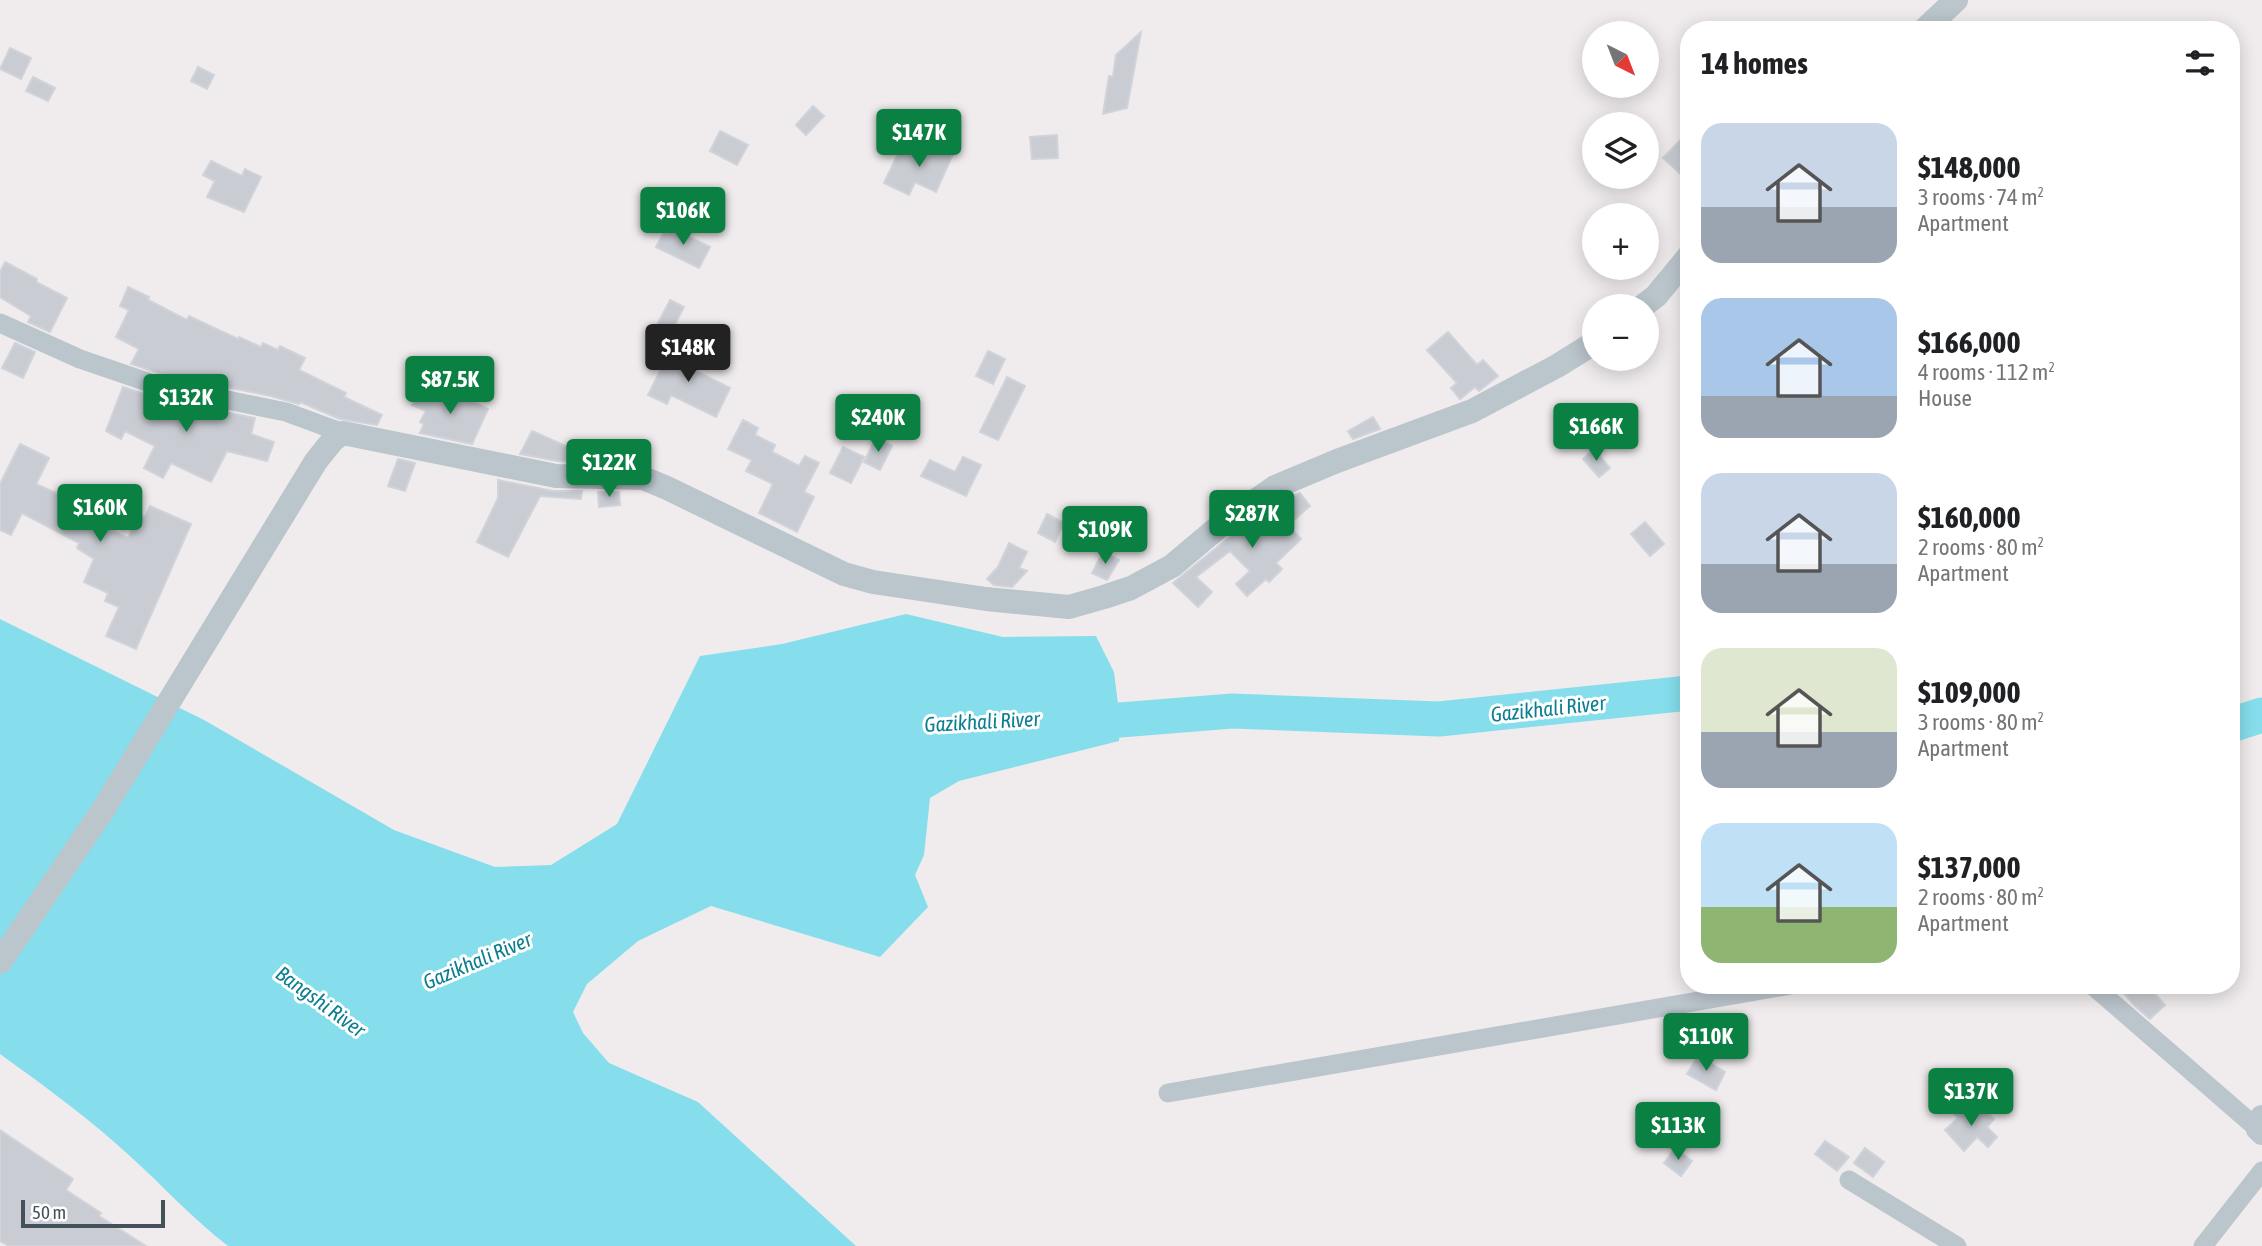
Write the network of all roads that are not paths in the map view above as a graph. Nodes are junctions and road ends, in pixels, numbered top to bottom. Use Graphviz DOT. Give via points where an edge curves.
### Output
graph roads {
  1 [pos="1956,0"];
  2 [pos="1934,21"];
  3 [pos="1680,267"];
  4 [pos="1658,294"];
  5 [pos="0,323"];
  6 [pos="1582,350"];
  7 [pos="344,433"];
  8 [pos="0,962"];
  9 [pos="1739,994"];
  10 [pos="2103,994"];
  11 [pos="1168,1093"];
  12 [pos="2261,1126"];
  13 [pos="2262,1171"];
  14 [pos="1849,1180"];
  15 [pos="1957,1246"];
  16 [pos="2203,1246"];
  1 -- 2 [label="street"];
  3 -- 4 [label="street"];
  5 -- 7 [label="street" via="80,359 159,386 286,412"];
  6 -- 7 [label="street" via="1472,411 1275,487 1172,566 1131,588 1069,607 986,599 844,574 643,478 556,476"];
  7 -- 8 [label="street" via="316,461 103,810"];
  9 -- 11 [label="street"];
  10 -- 12 [label="street"];
  13 -- 16 [label="street"];
  14 -- 15 [label="street"];
}
